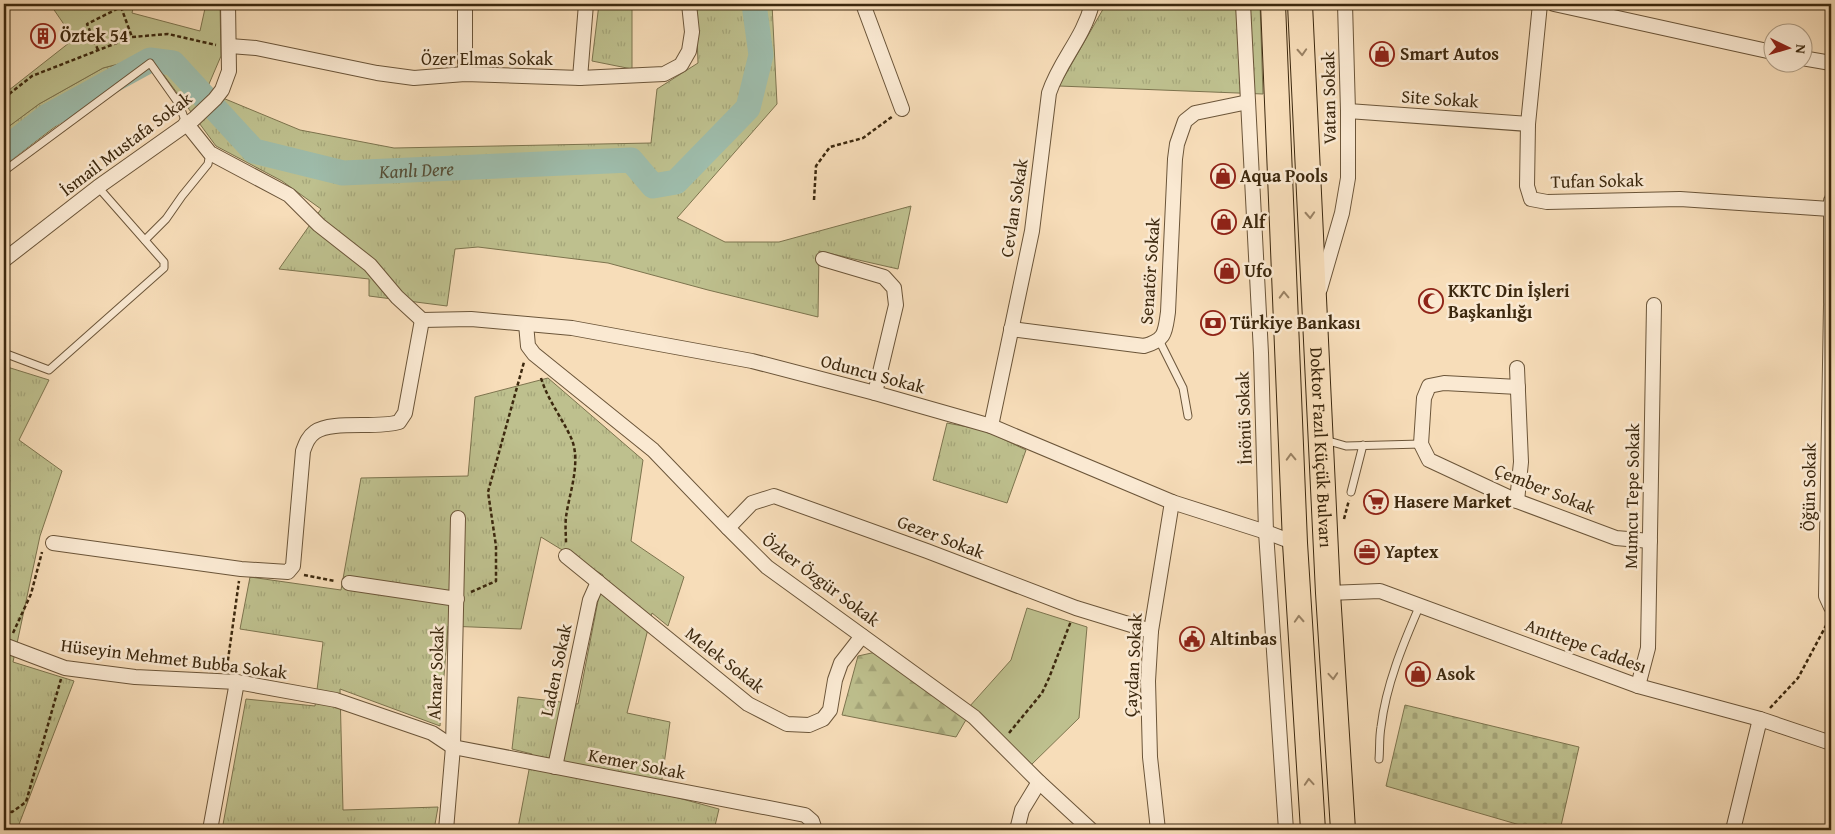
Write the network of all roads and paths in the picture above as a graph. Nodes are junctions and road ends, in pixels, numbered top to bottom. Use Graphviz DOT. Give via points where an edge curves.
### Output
graph roads {
  1 [pos="110,4"];
  2 [pos="228,4"];
  3 [pos="465,4"];
  4 [pos="586,4"];
  5 [pos="690,4"];
  6 [pos="863,4"];
  7 [pos="1092,4"];
  8 [pos="1243,4"];
  9 [pos="1273,4"];
  10 [pos="1300,4"];
  11 [pos="1345,4"];
  12 [pos="1540,4"];
  13 [pos="1554,4"];
  14 [pos="122,6"];
  15 [pos="132,37"];
  16 [pos="230,46"];
  17 [pos="98,50"];
  18 [pos="1762,50"];
  19 [pos="1812,60"];
  20 [pos="1831,63"];
  21 [pos="465,74"];
  22 [pos="580,78"];
  23 [pos="4,98"];
  24 [pos="1248,102"];
  25 [pos="902,109"];
  26 [pos="1348,111"];
  27 [pos="190,121"];
  28 [pos="1528,124"];
  29 [pos="210,153"];
  30 [pos="4,171"];
  31 [pos="98,187"];
  32 [pos="814,200"];
  33 [pos="1831,204"];
  34 [pos="144,240"];
  35 [pos="823,259"];
  36 [pos="4,260"];
  37 [pos="1654,305"];
  38 [pos="1831,305"];
  39 [pos="1314,308"];
  40 [pos="422,320"];
  41 [pos="526,324"];
  42 [pos="1011,329"];
  43 [pos="1159,340"];
  44 [pos="531,350"];
  45 [pos="4,353"];
  46 [pos="1517,368"];
  47 [pos="1518,387"];
  48 [pos="875,392"];
  49 [pos="1188,416"];
  50 [pos="991,426"];
  51 [pos="1320,439"];
  52 [pos="1421,444"];
  53 [pos="1363,445"];
  54 [pos="1351,492"];
  55 [pos="1517,501"];
  56 [pos="1172,502"];
  57 [pos="458,518"];
  58 [pos="728,528"];
  59 [pos="1266,532"];
  60 [pos="1650,541"];
  61 [pos="53,543"];
  62 [pos="1294,543"];
  63 [pos="566,556"];
  64 [pos="241,569"];
  65 [pos="288,572"];
  66 [pos="598,582"];
  67 [pos="349,584"];
  68 [pos="1328,593"];
  69 [pos="457,598"];
  70 [pos="1420,604"];
  71 [pos="1831,607"];
  72 [pos="1076,608"];
  73 [pos="1831,616"];
  74 [pos="1151,631"];
  75 [pos="862,636"];
  76 [pos="5,646"];
  77 [pos="65,668"];
  78 [pos="231,682"];
  79 [pos="1638,686"];
  80 [pos="1760,719"];
  81 [pos="1000,743"];
  82 [pos="1831,743"];
  83 [pos="452,747"];
  84 [pos="1380,759"];
  85 [pos="554,767"];
  86 [pos="1039,782"];
  87 [pos="4,810"];
  88 [pos="814,826"];
  89 [pos="210,830"];
  90 [pos="446,830"];
  91 [pos="1017,830"];
  92 [pos="1091,830"];
  93 [pos="1158,830"];
  94 [pos="1286,830"];
  95 [pos="1313,830"];
  96 [pos="1343,830"];
  97 [pos="1733,830"];
  1 -- 14 [label="path"];
  2 -- 16 [label="street, İsmail Mustafa Sokak"];
  3 -- 21 [label="street"];
  4 -- 22 [label="street"];
  5 -- 22 [label="street, Özer Elmas Sokak" via="692,32 689,51 681,65 664,74"];
  6 -- 25 [label="street"];
  7 -- 42 [label="street, Cevlan Sokak" via="1081,34 1049,92 1032,231"];
  8 -- 24 [label="street, İnönü Sokak"];
  62 -- 9 [label="highway, Doktor Fazıl Küçük Bulvarı, one-way"];
  10 -- 39 [label="highway, Doktor Fazıl Küçük Bulvarı, one-way"];
  11 -- 26 [label="street, Vatan Sokak"];
  12 -- 28 [label="street, Tufan Sokak"];
  13 -- 18 [label="street"];
  14 -- 15 [label="path"];
  14 -- 17 [label="path" via="87,24"];
  15 -- 16 [label="path" via="168,34"];
  15 -- 17 [label="path"];
  16 -- 21 [label="street, Özer Elmas Sokak" via="414,78"];
  16 -- 27 [label="street, İsmail Mustafa Sokak" via="229,71 222,90"];
  17 -- 23 [label="path" via="32,76"];
  19 -- 20 [label="street"];
  21 -- 22 [label="street, Özer Elmas Sokak"];
  24 -- 43 [label="street, Senatör Sokak" via="1196,113 1185,121 1180,133 1168,312 1163,337"];
  24 -- 59 [label="street, İnönü Sokak"];
  25 -- 32 [label="path" via="863,138 830,146 816,166"];
  26 -- 28 [label="street, Site Sokak"];
  26 -- 39 [label="street, Vatan Sokak" via="1348,178 1342,213"];
  27 -- 29 [label="street"];
  27 -- 30 [label="lane" via="150,63"];
  27 -- 31 [label="street, İsmail Mustafa Sokak"];
  28 -- 33 [label="street, Tufan Sokak" via="1527,186 1532,199 1547,202 1680,199"];
  29 -- 34 [label="lane" via="208,164 166,219"];
  29 -- 40 [label="street" via="289,195 318,225 370,264 397,297"];
  31 -- 34 [label="lane"];
  31 -- 36 [label="street, İsmail Mustafa Sokak"];
  33 -- 38 [label="street, Öğün Sokak"];
  34 -- 45 [label="lane" via="164,262 164,268 49,370"];
  35 -- 48 [label="street" via="884,277 894,288 896,305"];
  37 -- 60 [label="street, Mumcu Tepe Sokak"];
  38 -- 71 [label="street, Öğün Sokak" via="1826,596"];
  39 -- 51 [label="highway, Doktor Fazıl Küçük Bulvarı"];
  40 -- 41 [label="street, Oduncu Sokak" via="472,319"];
  40 -- 65 [label="street" via="405,413 399,422 327,427 306,441 293,566"];
  41 -- 44 [label="street"];
  41 -- 48 [label="street, Oduncu Sokak" via="625,336 752,361"];
  42 -- 43 [label="street, Senatör Sokak" via="1144,346"];
  42 -- 50 [label="street, Cevlan Sokak"];
  43 -- 49 [label="lane" via="1183,388"];
  44 -- 58 [label="street, Özker Özgür Sokak" via="653,450"];
  44 -- 63 [label="path" via="546,394 574,448 566,519"];
  44 -- 69 [label="path" via="488,492 496,546 496,581"];
  46 -- 47 [label="street"];
  47 -- 52 [label="street" via="1444,383 1429,386 1424,398"];
  47 -- 55 [label="street" via="1521,462"];
  48 -- 50 [label="street, Oduncu Sokak"];
  50 -- 56 [label="street, Oduncu Sokak"];
  51 -- 53 [label="lane" via="1346,446"];
  51 -- 68 [label="highway, Doktor Fazıl Küçük Bulvarı"];
  52 -- 53 [label="lane"];
  52 -- 55 [label="street, Çember Sokak" via="1429,460"];
  53 -- 54 [label="lane"];
  55 -- 60 [label="street, Çember Sokak" via="1616,538"];
  56 -- 59 [label="street, Oduncu Sokak"];
  56 -- 74 [label="street, Çaydan Sokak"];
  57 -- 69 [label="street, Aknar Sokak"];
  58 -- 72 [label="street, Gezer Sokak" via="752,503 774,496"];
  58 -- 75 [label="street, Özker Özgür Sokak" via="767,567"];
  59 -- 62 [label="street, Oduncu Sokak"];
  59 -- 94 [label="street, İnönü Sokak"];
  60 -- 79 [label="street, Mumcu Tepe Sokak" via="1648,648"];
  61 -- 64 [label="street"];
  61 -- 76 [label="path" via="43,549 31,594"];
  95 -- 62 [label="highway, Doktor Fazıl Küçük Bulvarı, one-way"];
  63 -- 66 [label="street, Melek Sokak"];
  64 -- 65 [label="street"];
  64 -- 78 [label="path"];
  65 -- 67 [label="path"];
  66 -- 75 [label="street, Melek Sokak" via="748,704 787,724 809,725 823,719 830,710 841,663"];
  66 -- 85 [label="street, Laden Sokak" via="590,600"];
  67 -- 69 [label="street"];
  68 -- 70 [label="street, Anıttepe Caddesı" via="1380,591"];
  68 -- 96 [label="highway, Doktor Fazıl Küçük Bulvarı, one-way"];
  69 -- 83 [label="street, Aknar Sokak"];
  70 -- 79 [label="street, Anıttepe Caddesı"];
  70 -- 84 [label="lane" via="1399,654 1388,694 1380,727"];
  72 -- 74 [label="street, Gezer Sokak"];
  72 -- 81 [label="path" via="1042,693"];
  73 -- 80 [label="path" via="1798,678"];
  74 -- 93 [label="street, Çaydan Sokak" via="1148,681 1150,738"];
  75 -- 81 [label="street, Özker Özgür Sokak" via="974,717"];
  76 -- 77 [label="street, Hüseyin Mehmet Bubba Sokak"];
  77 -- 78 [label="street, Hüseyin Mehmet Bubba Sokak" via="135,677"];
  77 -- 87 [label="path" via="26,802 12,812"];
  78 -- 83 [label="street, Hüseyin Mehmet Bubba Sokak" via="336,700 432,733"];
  78 -- 89 [label="street"];
  79 -- 80 [label="street, Anıttepe Caddesı"];
  80 -- 82 [label="street, Anıttepe Caddesı"];
  80 -- 97 [label="street"];
  81 -- 86 [label="street, Özker Özgür Sokak"];
  83 -- 85 [label="street, Kemer Sokak"];
  83 -- 90 [label="street, Aknar Sokak"];
  85 -- 88 [label="street, Kemer Sokak" via="805,815"];
  86 -- 91 [label="street" via="1022,810"];
  86 -- 92 [label="street, Özker Özgür Sokak"];
}
